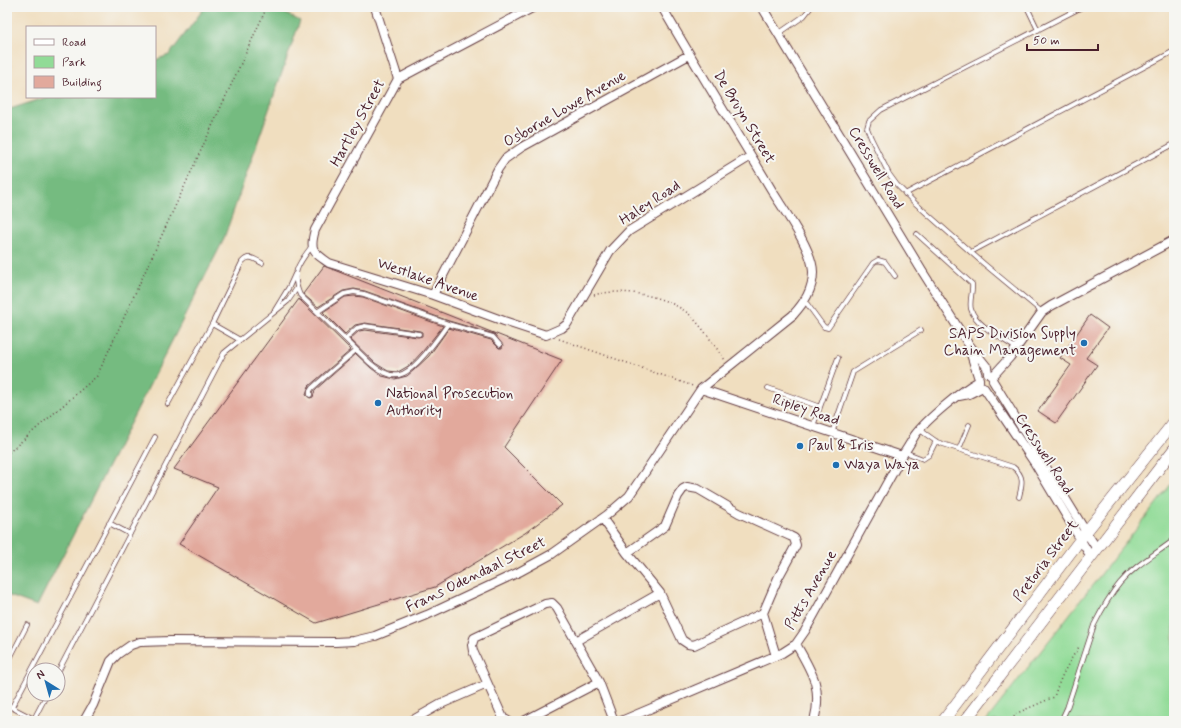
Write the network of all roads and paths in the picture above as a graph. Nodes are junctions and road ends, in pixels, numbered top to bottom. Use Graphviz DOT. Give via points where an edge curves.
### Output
graph roads {
  1 [pos="267,7"];
  2 [pos="376,7"];
  3 [pos="662,7"];
  4 [pos="762,7"];
  5 [pos="811,7"];
  6 [pos="1027,7"];
  7 [pos="1082,7"];
  8 [pos="532,8"];
  9 [pos="1038,30"];
  10 [pos="778,35"];
  11 [pos="1174,51"];
  12 [pos="689,54"];
  13 [pos="398,79"];
  14 [pos="1174,144"];
  15 [pos="751,156"];
  16 [pos="905,194"];
  17 [pos="917,234"];
  18 [pos="1174,240"];
  19 [pos="802,242"];
  20 [pos="312,246"];
  21 [pos="971,252"];
  22 [pos="262,263"];
  23 [pos="296,272"];
  24 [pos="895,276"];
  25 [pos="297,288"];
  26 [pos="433,295"];
  27 [pos="583,297"];
  28 [pos="804,301"];
  29 [pos="274,312"];
  30 [pos="317,312"];
  31 [pos="1042,312"];
  32 [pos="212,324"];
  33 [pos="448,324"];
  34 [pos="921,330"];
  35 [pos="419,334"];
  36 [pos="546,335"];
  37 [pos="345,339"];
  38 [pos="240,340"];
  39 [pos="967,342"];
  40 [pos="500,345"];
  41 [pos="1016,348"];
  42 [pos="356,350"];
  43 [pos="838,358"];
  44 [pos="730,366"];
  45 [pos="991,377"];
  46 [pos="981,384"];
  47 [pos="768,388"];
  48 [pos="701,389"];
  49 [pos="310,395"];
  50 [pos="168,404"];
  51 [pos="820,407"];
  52 [pos="1174,422"];
  53 [pos="969,425"];
  54 [pos="813,426"];
  55 [pos="920,430"];
  56 [pos="832,433"];
  57 [pos="155,437"];
  58 [pos="936,441"];
  59 [pos="959,449"];
  60 [pos="1174,449"];
  61 [pos="904,454"];
  62 [pos="7,456"];
  63 [pos="1019,497"];
  64 [pos="603,519"];
  65 [pos="109,523"];
  66 [pos="130,534"];
  67 [pos="1083,536"];
  68 [pos="1174,540"];
  69 [pos="627,552"];
  70 [pos="1094,553"];
  71 [pos="660,593"];
  72 [pos="763,613"];
  73 [pos="28,625"];
  74 [pos="576,641"];
  75 [pos="796,644"];
  76 [pos="1080,646"];
  77 [pos="776,656"];
  78 [pos="63,662"];
  79 [pos="7,664"];
  80 [pos="599,682"];
  81 [pos="487,684"];
  82 [pos="43,702"];
  83 [pos="7,705"];
  84 [pos="12,707"];
  85 [pos="84,721"];
  86 [pos="411,721"];
  87 [pos="508,721"];
  88 [pos="524,721"];
  89 [pos="614,721"];
  90 [pos="621,721"];
  91 [pos="814,721"];
  92 [pos="943,721"];
  93 [pos="965,721"];
  94 [pos="1012,721"];
  95 [pos="1061,721"];
  1 -- 62 [label="path" via="97,376"];
  2 -- 13 [label="street"];
  3 -- 12 [label="street, De Bruyn Street"];
  4 -- 10 [label="street, Cresswell Road"];
  5 -- 10 [label="lane" via="804,16"];
  6 -- 9 [label="lane"];
  7 -- 9 [label="lane"];
  8 -- 13 [label="street, Hartley Street"];
  9 -- 16 [label="lane" via="881,110 869,121 867,128 871,138 889,174"];
  10 -- 39 [label="street, Cresswell Road"];
  11 -- 16 [label="lane"];
  12 -- 15 [label="street, De Bruyn Street"];
  12 -- 26 [label="street, Osborne Lowe Avenue" via="549,131 505,159"];
  13 -- 20 [label="street, Hartley Street" via="318,224"];
  14 -- 21 [label="lane"];
  15 -- 19 [label="street, De Bruyn Street"];
  15 -- 27 [label="street, Haley Road" via="629,231 610,251"];
  16 -- 21 [label="lane"];
  17 -- 41 [label="lane" via="972,284 971,309 975,318"];
  18 -- 31 [label="street"];
  19 -- 28 [label="street, Frans Odendaal Street" via="813,272"];
  20 -- 23 [label="lane"];
  20 -- 26 [label="street, Westlake Avenue" via="316,254 330,263"];
  21 -- 31 [label="lane"];
  22 -- 32 [label="lane" via="250,257 242,262"];
  23 -- 25 [label="lane"];
  23 -- 29 [label="lane"];
  24 -- 28 [label="lane" via="886,262 878,260 873,263 828,328 824,327"];
  25 -- 29 [label="lane" via="288,301"];
  25 -- 30 [label="lane" via="300,295"];
  26 -- 36 [label="street, Westlake Avenue"];
  27 -- 36 [label="street, Haley Road" via="567,324"];
  27 -- 44 [label="path" via="606,292 626,292 672,304 690,316"];
  28 -- 44 [label="street, Frans Odendaal Street" via="793,315"];
  29 -- 38 [label="lane"];
  30 -- 33 [label="lane" via="344,294 354,292"];
  30 -- 37 [label="lane"];
  31 -- 41 [label="street"];
  32 -- 38 [label="lane"];
  32 -- 50 [label="lane"];
  33 -- 40 [label="lane" via="493,337"];
  33 -- 42 [label="lane" via="426,354 398,375 378,370"];
  34 -- 56 [label="lane" via="853,372"];
  35 -- 37 [label="lane" via="365,326 357,328"];
  36 -- 48 [label="path"];
  37 -- 42 [label="lane"];
  38 -- 66 [label="lane" via="224,353"];
  39 -- 45 [label="street, Cresswell Road"];
  39 -- 46 [label="street, Cresswell Road"];
  41 -- 45 [label="street"];
  42 -- 49 [label="lane" via="312,388"];
  43 -- 51 [label="lane"];
  44 -- 48 [label="street, Frans Odendaal Street"];
  45 -- 46 [label="street" via="990,387"];
  45 -- 46 [label="street" via="982,374"];
  45 -- 67 [label="street, Cresswell Road"];
  46 -- 55 [label="street, Pitts Avenue" via="974,392 958,396"];
  46 -- 67 [label="street, Cresswell Road"];
  47 -- 51 [label="lane"];
  48 -- 54 [label="street, Ripley Road"];
  48 -- 64 [label="street, Frans Odendaal Street" via="628,496"];
  51 -- 54 [label="lane"];
  52 -- 67 [label="main road, Pretoria Street"];
  53 -- 59 [label="lane"];
  54 -- 56 [label="street, Ripley Road"];
  55 -- 58 [label="lane"];
  55 -- 61 [label="street, Pitts Avenue"];
  56 -- 61 [label="street, Ripley Road"];
  57 -- 65 [label="lane"];
  58 -- 59 [label="lane"];
  58 -- 61 [label="lane" via="923,460"];
  59 -- 63 [label="lane" via="1013,467 1022,480"];
  60 -- 70 [label="main road"];
  61 -- 75 [label="street, Pitts Avenue" via="806,631"];
  64 -- 69 [label="street"];
  64 -- 85 [label="street, Frans Odendaal Street" via="552,554 519,572 375,636 335,642 170,641 131,644 112,661"];
  65 -- 66 [label="lane"];
  65 -- 84 [label="lane"];
  66 -- 78 [label="lane"];
  67 -- 70 [label="street, Cresswell Road"];
  67 -- 92 [label="main road, Pretoria Street"];
  68 -- 95 [label="lane" via="1121,582 1100,614"];
  69 -- 71 [label="street"];
  69 -- 72 [label="street" via="665,526 683,488 698,489 739,514 794,538 796,545"];
  70 -- 93 [label="main road"];
  71 -- 72 [label="street" via="682,640 688,644 694,644"];
  71 -- 74 [label="street"];
  72 -- 77 [label="street"];
  73 -- 79 [label="lane"];
  74 -- 80 [label="street"];
  74 -- 81 [label="street" via="556,605 552,603 474,638 473,651"];
  75 -- 77 [label="street, Pitts Avenue"];
  75 -- 91 [label="street" via="813,674 816,685 817,709"];
  76 -- 94 [label="path" via="1061,676 1054,697 1015,714"];
  77 -- 90 [label="street, Pitts Avenue"];
  80 -- 88 [label="street"];
  80 -- 89 [label="street"];
  81 -- 86 [label="street" via="441,704"];
  81 -- 87 [label="street" via="503,718"];
  82 -- 84 [label="lane" via="34,719"];
  83 -- 84 [label="lane"];
}
